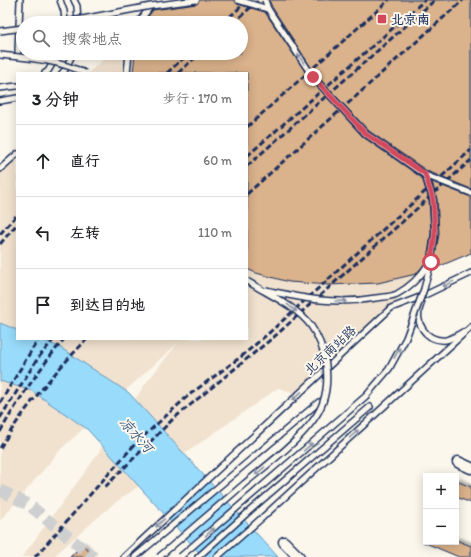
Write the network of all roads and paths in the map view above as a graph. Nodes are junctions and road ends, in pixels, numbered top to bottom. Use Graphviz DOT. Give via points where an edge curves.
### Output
graph roads {
  1 [pos="20,0"];
  2 [pos="60,0"];
  3 [pos="74,0"];
  4 [pos="196,0"];
  5 [pos="238,0"];
  6 [pos="265,0"];
  7 [pos="151,6"];
  8 [pos="268,9"];
  9 [pos="19,16"];
  10 [pos="64,16"];
  11 [pos="78,16"];
  12 [pos="98,16"];
  13 [pos="143,16"];
  14 [pos="16,29"];
  15 [pos="0,32"];
  16 [pos="0,55"];
  17 [pos="16,57"];
  18 [pos="49,60"];
  19 [pos="55,60"];
  20 [pos="70,60"];
  21 [pos="129,60"];
  22 [pos="46,72"];
  23 [pos="63,72"];
  24 [pos="83,72"];
  25 [pos="128,72"];
  26 [pos="16,86"];
  27 [pos="0,88"];
  28 [pos="16,98"];
  29 [pos="0,101"];
  30 [pos="16,155"];
  31 [pos="0,169"];
  32 [pos="425,174"];
  33 [pos="471,193"];
  34 [pos="431,262"];
  35 [pos="471,272"];
  36 [pos="248,282"];
  37 [pos="261,289"];
  38 [pos="425,295"];
  39 [pos="469,329"];
  40 [pos="319,402"];
  41 [pos="370,407"];
  42 [pos="458,462"];
  43 [pos="471,468"];
  44 [pos="284,542"];
  45 [pos="124,557"];
  46 [pos="135,557"];
  47 [pos="159,557"];
  48 [pos="180,557"];
  49 [pos="198,557"];
  50 [pos="217,557"];
  51 [pos="299,557"];
  1 -- 9 [label="lane"];
  2 -- 10 [label="lane"];
  3 -- 11 [label="lane"];
  4 -- 7 [label="lane, bridge"];
  5 -- 8 [label="lane, bridge"];
  6 -- 8 [label="lane, bridge"];
  7 -- 12 [label="lane, bridge"];
  7 -- 13 [label="lane"];
  32 -- 8 [label="lane, one-way, bridge" via="366,134 313,77"];
  14 -- 15 [label="lane, bridge"];
  16 -- 17 [label="lane, bridge"];
  18 -- 24 [label="lane, bridge"];
  19 -- 22 [label="lane"];
  20 -- 23 [label="lane"];
  21 -- 25 [label="lane"];
  26 -- 27 [label="lane"];
  28 -- 29 [label="lane"];
  30 -- 31 [label="lane"];
  32 -- 33 [label="lane, bridge"];
  32 -- 34 [label="lane, bridge" via="433,199 435,233"];
  37 -- 34 [label="lane, one-way, bridge" via="302,299 360,300 396,294 420,277"];
  48 -- 34 [label="lane, one-way, bridge" via="366,396 389,369 406,338"];
  35 -- 38 [label="lane, 北京南站路, one-way"];
  36 -- 37 [label="lane, bridge"];
  37 -- 47 [label="lane, one-way, bridge" via="293,308 311,327 323,351 327,372 323,402 310,425 283,451"];
  38 -- 39 [label="lane" via="418,318 428,336 447,340"];
  38 -- 45 [label="lane, 北京南站路, one-way" via="391,308"];
  50 -- 39 [label="lane, one-way"];
  40 -- 46 [label="lane"];
  41 -- 49 [label="lane"];
  42 -- 43 [label="street"];
  44 -- 51 [label="street"];
}
